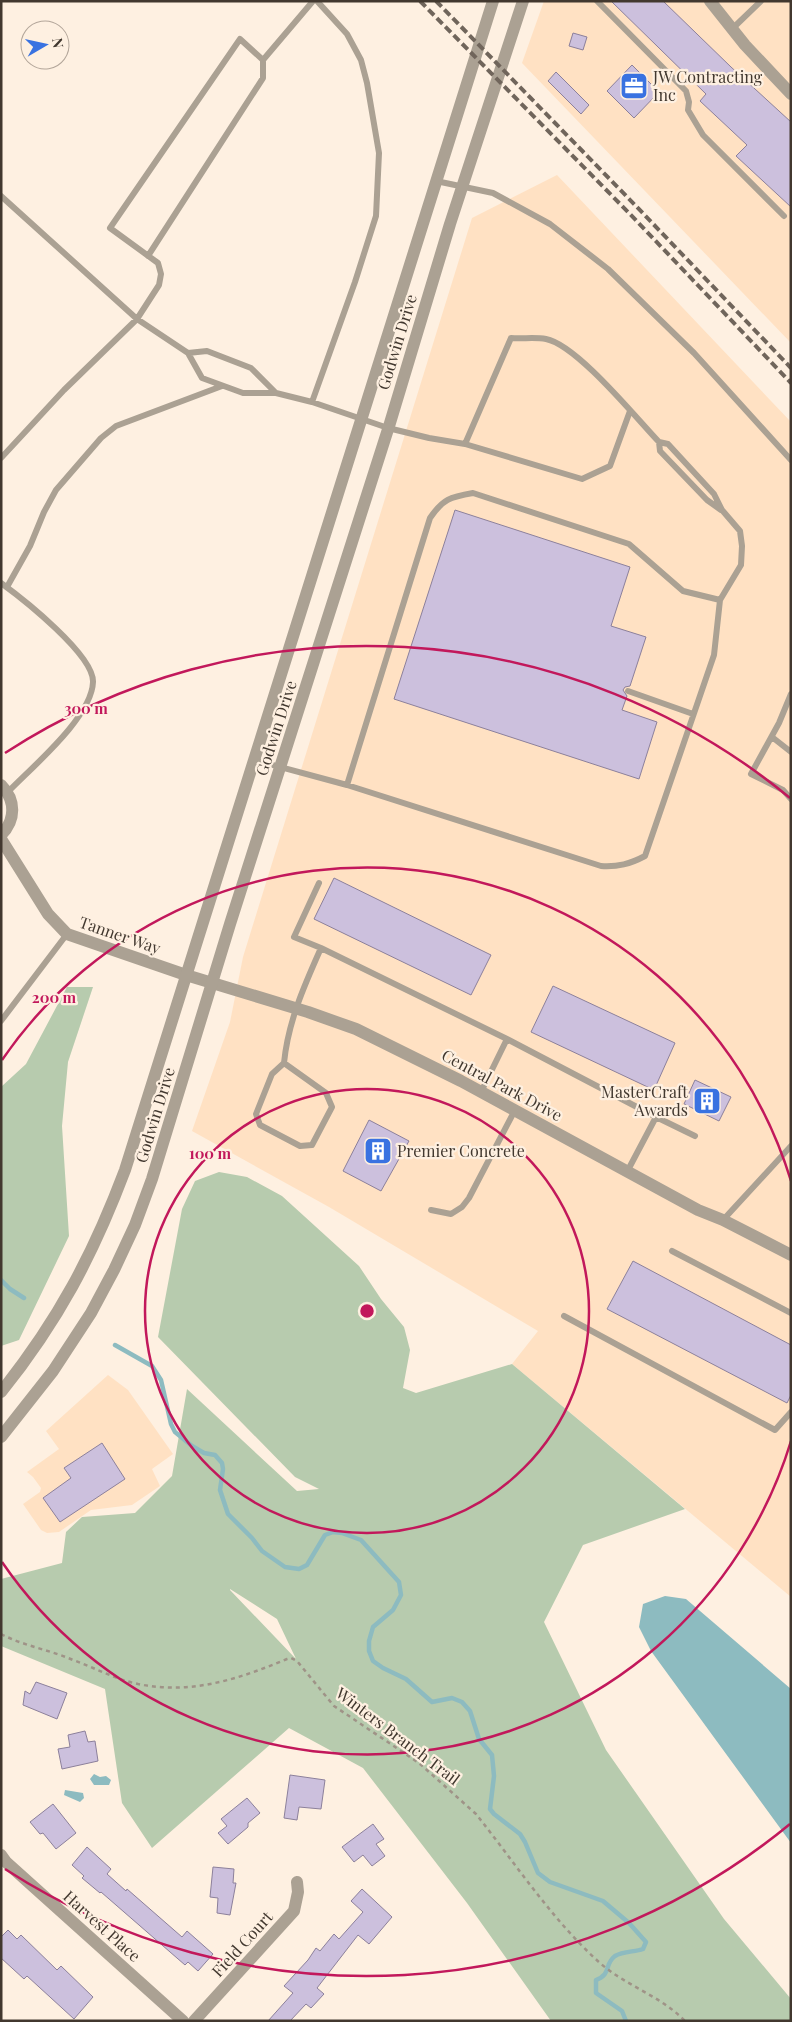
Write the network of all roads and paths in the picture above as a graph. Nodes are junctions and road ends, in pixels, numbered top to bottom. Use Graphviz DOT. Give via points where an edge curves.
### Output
graph roads {
  1 [pos="315,1"];
  2 [pos="493,1"];
  3 [pos="523,1"];
  4 [pos="597,1"];
  5 [pos="710,1"];
  6 [pos="761,1"];
  7 [pos="732,29"];
  8 [pos="263,60"];
  9 [pos="791,94"];
  10 [pos="435,181"];
  11 [pos="462,188"];
  12 [pos="1,196"];
  13 [pos="784,216"];
  14 [pos="148,256"];
  15 [pos="138,319"];
  16 [pos="188,353"];
  17 [pos="222,386"];
  18 [pos="276,393"];
  19 [pos="312,402"];
  20 [pos="630,411"];
  21 [pos="360,418"];
  22 [pos="388,428"];
  23 [pos="659,442"];
  24 [pos="465,444"];
  25 [pos="1,458"];
  26 [pos="791,460"];
  27 [pos="722,510"];
  28 [pos="4,585"];
  29 [pos="720,600"];
  30 [pos="628,691"];
  31 [pos="791,694"];
  32 [pos="693,714"];
  33 [pos="772,737"];
  34 [pos="791,752"];
  35 [pos="253,760"];
  36 [pos="280,767"];
  37 [pos="347,786"];
  38 [pos="4,788"];
  39 [pos="791,799"];
  40 [pos="1,835"];
  41 [pos="1,839"];
  42 [pos="319,883"];
  43 [pos="67,934"];
  44 [pos="321,948"];
  45 [pos="186,975"];
  46 [pos="213,983"];
  47 [pos="295,1008"];
  48 [pos="1,1021"];
  49 [pos="507,1039"];
  50 [pos="284,1063"];
  51 [pos="481,1092"];
  52 [pos="515,1110"];
  53 [pos="656,1117"];
  54 [pos="695,1136"];
  55 [pos="791,1146"];
  56 [pos="628,1170"];
  57 [pos="431,1210"];
  58 [pos="723,1220"];
  59 [pos="672,1251"];
  60 [pos="791,1255"];
  61 [pos="791,1313"];
  62 [pos="564,1316"];
  63 [pos="1,1392"];
  64 [pos="791,1412"];
  65 [pos="1,1437"];
  66 [pos="1,1634"];
  67 [pos="1,1855"];
  68 [pos="297,1882"];
  69 [pos="183,2021"];
  70 [pos="194,2021"];
  71 [pos="685,2021"];
  1 -- 8 [label="lane"];
  1 -- 19 [label="lane" via="344,30 360,60 379,153 376,216"];
  2 -- 10 [label="street, Godwin Drive"];
  3 -- 11 [label="street, Godwin Drive"];
  4 -- 13 [label="lane" via="686,92 690,102 688,110 703,135"];
  5 -- 7 [label="street"];
  6 -- 7 [label="lane"];
  7 -- 9 [label="street"];
  8 -- 14 [label="lane" via="263,78"];
  8 -- 14 [label="lane" via="240,38 110,228"];
  10 -- 11 [label="lane"];
  10 -- 21 [label="street, Godwin Drive"];
  11 -- 22 [label="street, Godwin Drive"];
  11 -- 26 [label="lane" via="493,193 550,224 608,269 694,353"];
  12 -- 15 [label="lane"];
  14 -- 15 [label="lane" via="158,263 161,274 159,286"];
  15 -- 16 [label="lane"];
  15 -- 25 [label="lane" via="64,390"];
  16 -- 17 [label="lane" via="202,378"];
  16 -- 18 [label="lane" via="207,351 251,368"];
  17 -- 18 [label="lane" via="243,393"];
  17 -- 28 [label="lane" via="116,426 101,438 56,490 30,546"];
  18 -- 19 [label="lane"];
  19 -- 21 [label="lane"];
  20 -- 23 [label="lane"];
  20 -- 24 [label="lane" via="610,466 582,479"];
  20 -- 24 [label="lane" via="569,350 547,339 511,338"];
  21 -- 22 [label="lane"];
  21 -- 35 [label="street, Godwin Drive"];
  22 -- 24 [label="lane"];
  22 -- 36 [label="street, Godwin Drive"];
  23 -- 27 [label="lane" via="660,451 707,500"];
  23 -- 27 [label="lane" via="668,444 714,494"];
  27 -- 29 [label="lane" via="740,532 742,546 741,565"];
  28 -- 38 [label="lane" via="71,642 88,665 94,681 88,703 74,724"];
  29 -- 32 [label="lane" via="714,655"];
  29 -- 37 [label="lane" via="683,591 629,544 473,493 440,503 430,518"];
  30 -- 32 [label="lane"];
  31 -- 33 [label="lane"];
  32 -- 37 [label="lane" via="645,856 615,867 601,866"];
  33 -- 34 [label="lane"];
  33 -- 39 [label="lane" via="751,774 783,790"];
  35 -- 36 [label="lane"];
  35 -- 45 [label="street, Godwin Drive"];
  36 -- 37 [label="lane"];
  36 -- 46 [label="street, Godwin Drive"];
  38 -- 40 [label="street" via="12,801 13,811 11,821"];
  41 -- 43 [label="street, Tanner Way" via="48,914"];
  42 -- 44 [label="lane" via="294,937"];
  43 -- 45 [label="street, Tanner Way"];
  43 -- 48 [label="lane"];
  44 -- 47 [label="lane"];
  44 -- 49 [label="lane"];
  45 -- 46 [label="street, Central Park Drive"];
  45 -- 63 [label="street, Godwin Drive" via="105,1222 91,1253 38,1345"];
  46 -- 47 [label="street, Central Park Drive"];
  46 -- 65 [label="street, Godwin Drive" via="152,1179 114,1270 65,1355"];
  47 -- 50 [label="lane"];
  47 -- 51 [label="street, Central Park Drive" via="356,1029"];
  49 -- 51 [label="lane"];
  49 -- 53 [label="lane"];
  50 -- 50 [label="lane" via="272,1074 256,1114 260,1125 300,1146 312,1145 332,1108 326,1093"];
  51 -- 52 [label="street, Central Park Drive"];
  52 -- 56 [label="street, Central Park Drive"];
  52 -- 57 [label="lane" via="462,1207 451,1214"];
  53 -- 54 [label="lane"];
  53 -- 56 [label="lane"];
  55 -- 58 [label="lane"];
  56 -- 58 [label="street, Central Park Drive" via="698,1210"];
  58 -- 60 [label="street, Central Park Drive"];
  59 -- 61 [label="lane"];
  62 -- 64 [label="lane" via="774,1430"];
  66 -- 71 [label="path, Winters Branch Trail" via="118,1678 166,1687 210,1685 292,1658 334,1706 419,1763 460,1797 568,1930 600,1963 674,2010"];
  67 -- 69 [label="street, Harvest Place"];
  68 -- 70 [label="street, Field Court" via="294,1910"];
}
